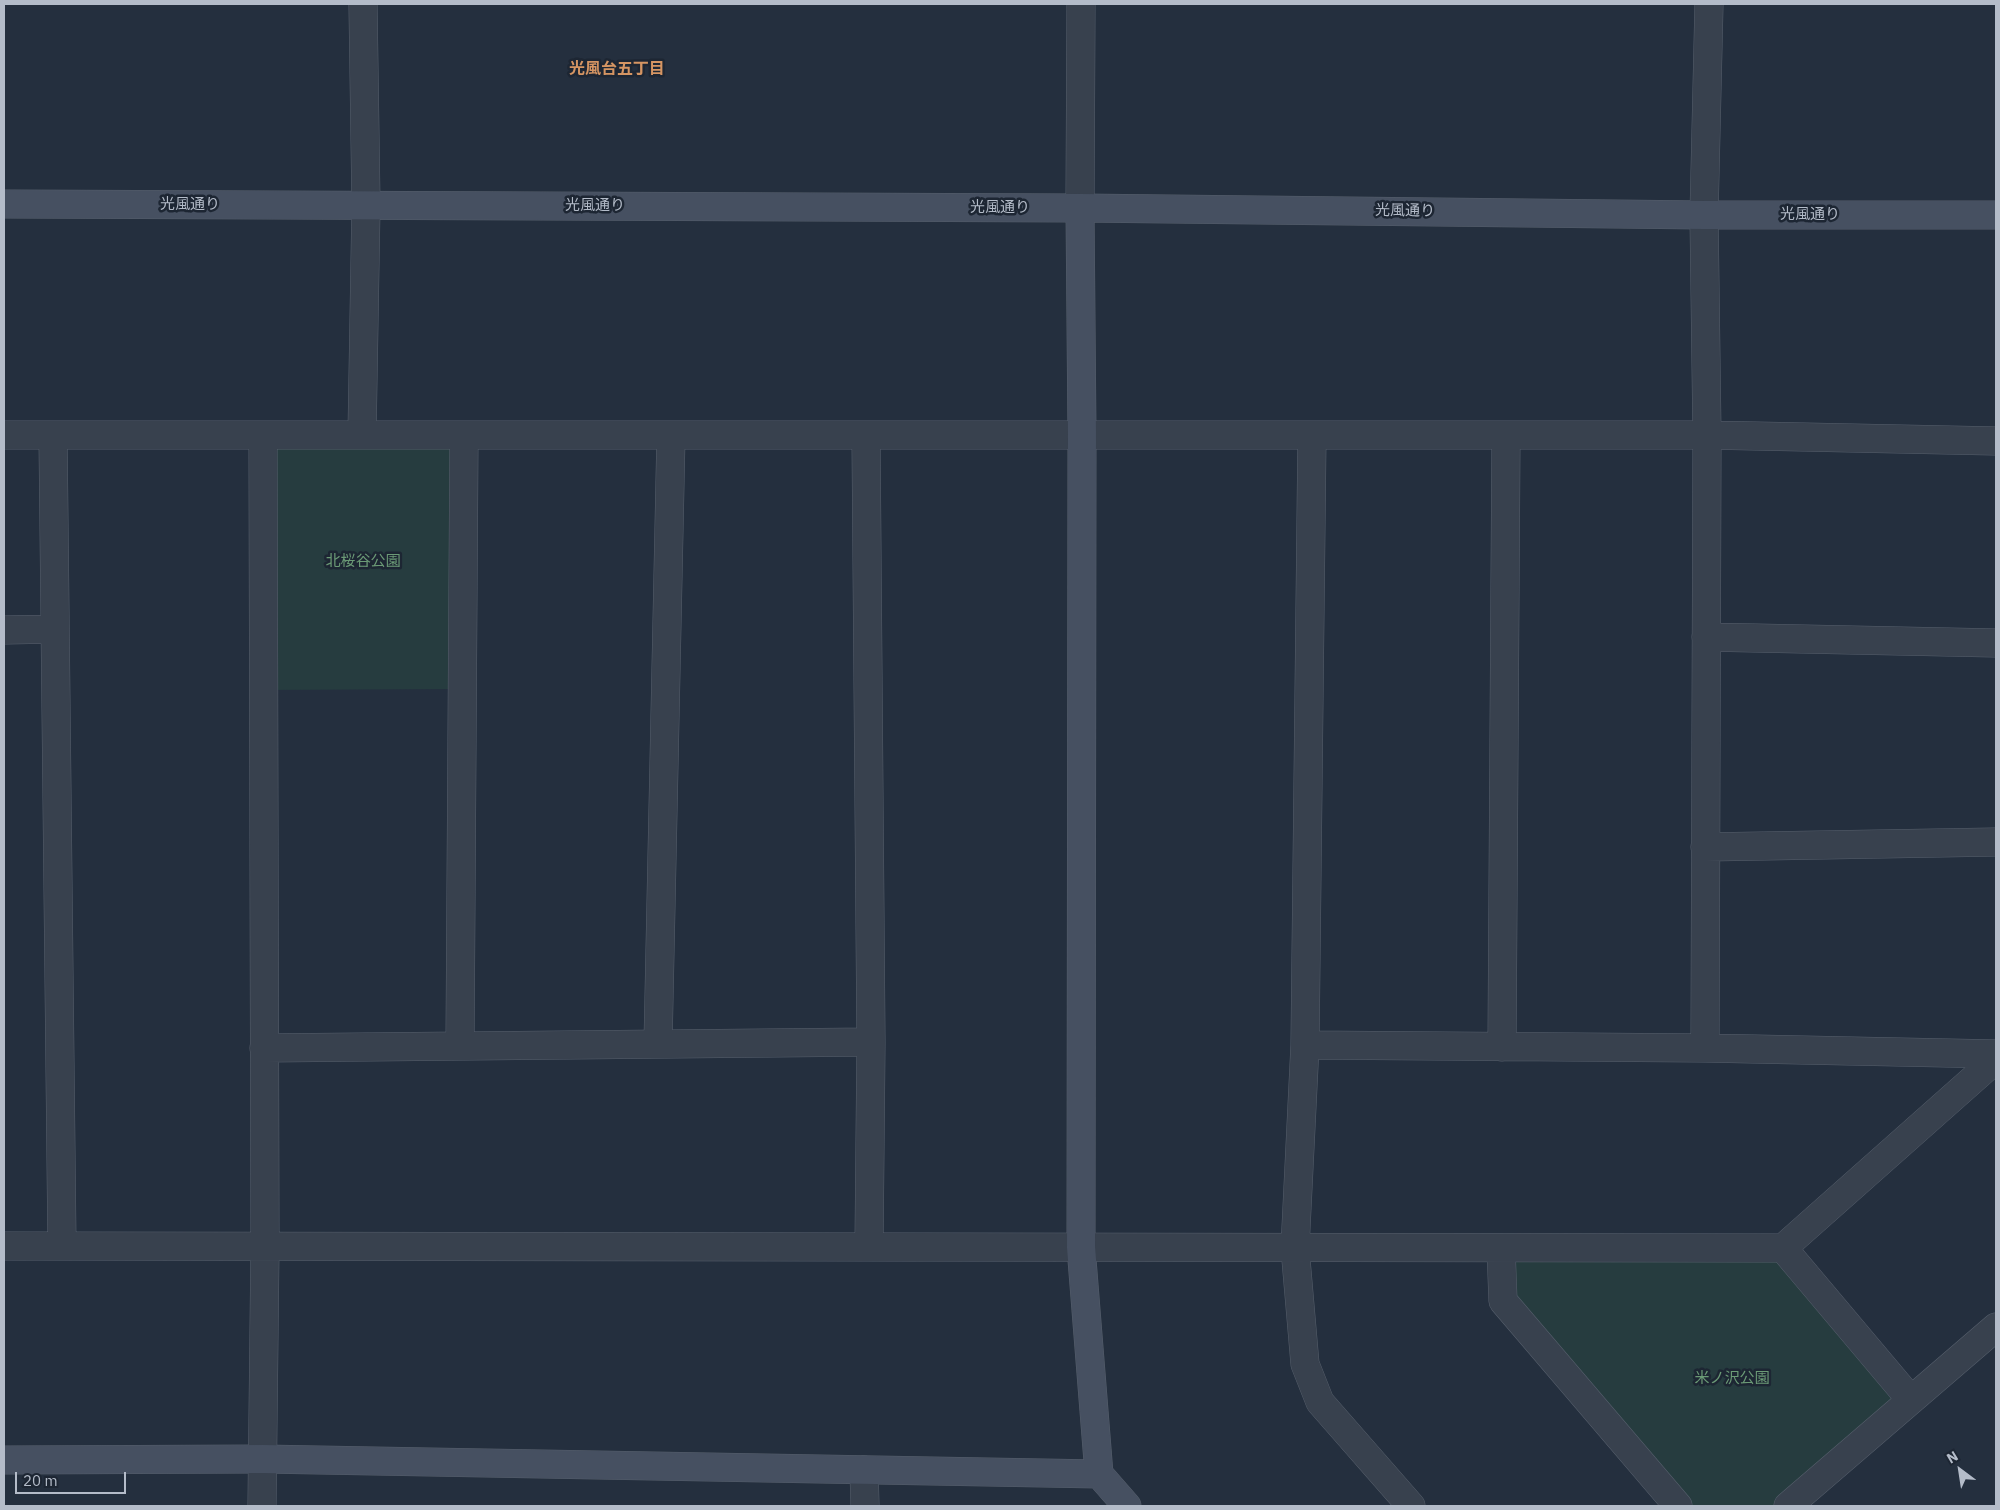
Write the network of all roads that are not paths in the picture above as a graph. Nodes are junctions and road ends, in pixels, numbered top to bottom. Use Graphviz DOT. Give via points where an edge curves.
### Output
graph roads {
  1 [pos="363,4"];
  2 [pos="1082,4"];
  3 [pos="1708,4"];
  4 [pos="4,204"];
  5 [pos="366,205"];
  6 [pos="1080,208"];
  7 [pos="1704,215"];
  8 [pos="1996,215"];
  9 [pos="4,435"];
  10 [pos="53,435"];
  11 [pos="263,435"];
  12 [pos="362,435"];
  13 [pos="464,435"];
  14 [pos="671,435"];
  15 [pos="866,435"];
  16 [pos="1082,435"];
  17 [pos="1312,435"];
  18 [pos="1506,435"];
  19 [pos="1707,435"];
  20 [pos="1996,441"];
  21 [pos="55,629"];
  22 [pos="4,630"];
  23 [pos="1706,637"];
  24 [pos="1996,643"];
  25 [pos="1996,842"];
  26 [pos="1705,847"];
  27 [pos="871,1042"];
  28 [pos="658,1044"];
  29 [pos="460,1046"];
  30 [pos="1305,1046"];
  31 [pos="1502,1047"];
  32 [pos="264,1048"];
  33 [pos="1705,1048"];
  34 [pos="1996,1054"];
  35 [pos="1996,1059"];
  36 [pos="4,1246"];
  37 [pos="62,1246"];
  38 [pos="265,1246"];
  39 [pos="869,1247"];
  40 [pos="1081,1247"];
  41 [pos="1295,1248"];
  42 [pos="1501,1248"];
  43 [pos="1783,1248"];
  44 [pos="1996,1327"];
  45 [pos="1911,1400"];
  46 [pos="4,1460"];
  47 [pos="263,1460"];
  48 [pos="864,1470"];
  49 [pos="1100,1474"];
  50 [pos="262,1506"];
  51 [pos="865,1506"];
  52 [pos="1127,1506"];
  53 [pos="1411,1506"];
  54 [pos="1678,1506"];
  55 [pos="1788,1506"];
  1 -- 5 [label="street"];
  2 -- 6 [label="street"];
  3 -- 7 [label="street"];
  4 -- 5 [label="street, 光風通り"];
  5 -- 6 [label="street, 光風通り"];
  5 -- 12 [label="street"];
  6 -- 7 [label="street, 光風通り"];
  6 -- 16 [label="street"];
  7 -- 8 [label="street, 光風通り"];
  7 -- 19 [label="street"];
  9 -- 10 [label="street"];
  10 -- 11 [label="street"];
  10 -- 21 [label="street"];
  11 -- 12 [label="street"];
  11 -- 32 [label="street"];
  12 -- 13 [label="street"];
  13 -- 14 [label="street"];
  13 -- 29 [label="street"];
  14 -- 15 [label="street"];
  14 -- 28 [label="street"];
  15 -- 16 [label="street"];
  15 -- 27 [label="street"];
  16 -- 17 [label="street"];
  16 -- 40 [label="street"];
  17 -- 18 [label="street"];
  17 -- 30 [label="street"];
  18 -- 19 [label="street"];
  18 -- 31 [label="street"];
  19 -- 20 [label="street"];
  19 -- 23 [label="street"];
  21 -- 22 [label="street"];
  21 -- 37 [label="street"];
  23 -- 24 [label="street"];
  23 -- 26 [label="street"];
  25 -- 26 [label="street"];
  26 -- 33 [label="street"];
  27 -- 28 [label="street"];
  27 -- 39 [label="street"];
  28 -- 29 [label="street"];
  29 -- 32 [label="street"];
  30 -- 31 [label="street"];
  30 -- 41 [label="street"];
  31 -- 33 [label="street"];
  32 -- 38 [label="street"];
  33 -- 34 [label="street"];
  35 -- 43 [label="street"];
  36 -- 37 [label="street"];
  37 -- 38 [label="street"];
  38 -- 39 [label="street"];
  38 -- 47 [label="street"];
  39 -- 40 [label="street"];
  40 -- 41 [label="street"];
  40 -- 49 [label="street"];
  41 -- 42 [label="street"];
  41 -- 53 [label="street" via="1305,1364 1320,1402"];
  42 -- 43 [label="street"];
  42 -- 54 [label="street" via="1503,1301"];
  43 -- 45 [label="street"];
  44 -- 45 [label="street"];
  45 -- 55 [label="street"];
  46 -- 47 [label="street"];
  47 -- 48 [label="street"];
  47 -- 50 [label="street"];
  48 -- 49 [label="street"];
  48 -- 51 [label="street"];
  49 -- 52 [label="street"];
}
